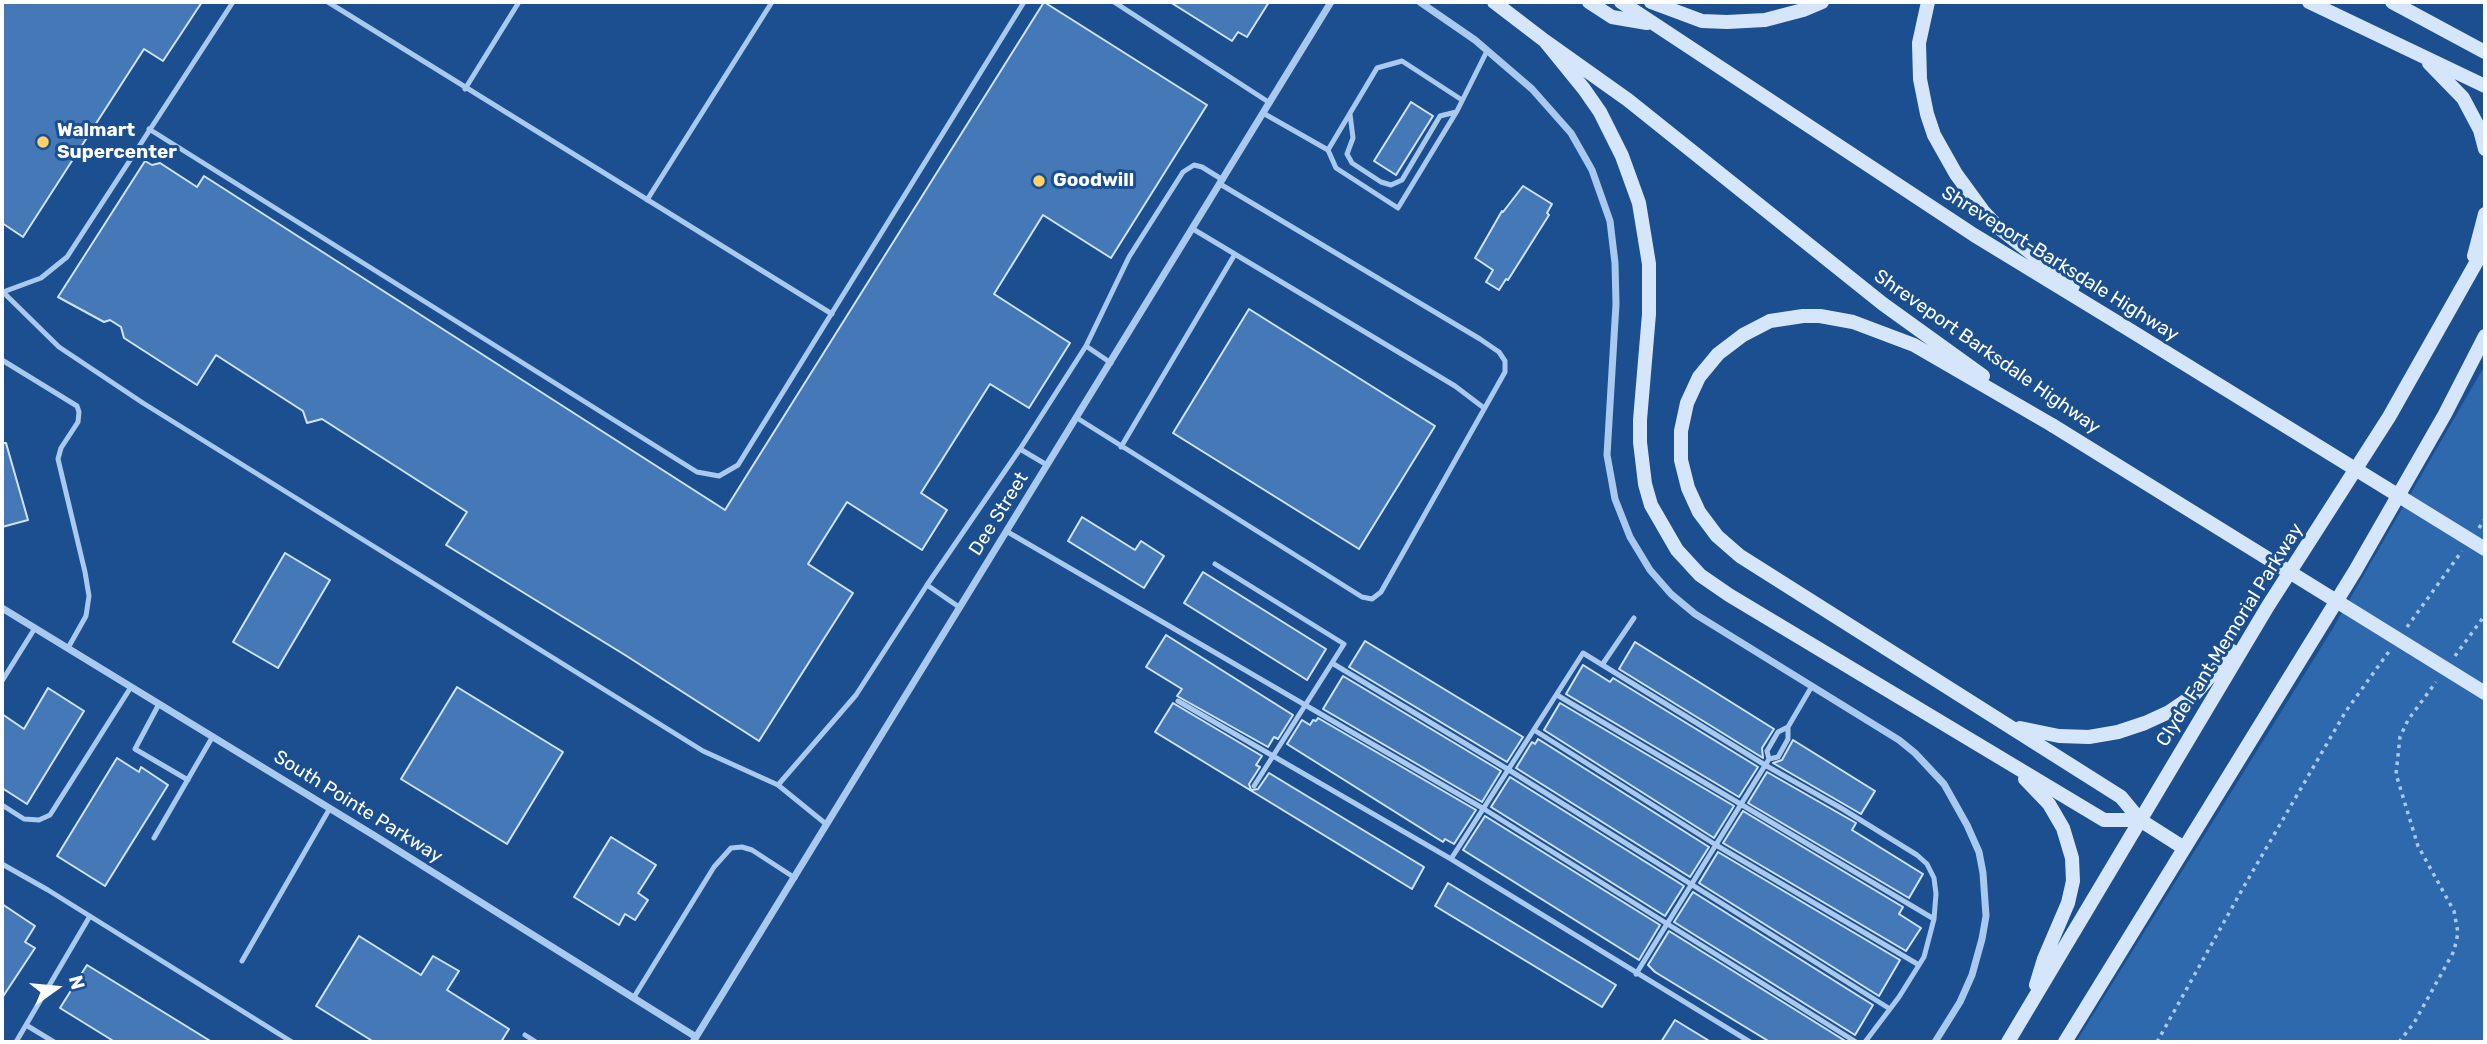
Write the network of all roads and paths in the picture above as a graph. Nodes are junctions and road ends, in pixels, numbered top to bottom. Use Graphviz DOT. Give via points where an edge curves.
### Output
graph roads {
  1 [pos="233,2"];
  2 [pos="328,2"];
  3 [pos="519,2"];
  4 [pos="772,2"];
  5 [pos="1024,2"];
  6 [pos="1114,2"];
  7 [pos="1331,2"];
  8 [pos="1420,2"];
  9 [pos="1494,2"];
  10 [pos="1589,2"];
  11 [pos="1620,2"];
  12 [pos="1651,2"];
  13 [pos="1822,2"];
  14 [pos="1928,2"];
  15 [pos="2309,2"];
  16 [pos="2392,2"];
  17 [pos="1655,24"];
  18 [pos="1545,41"];
  19 [pos="1487,51"];
  20 [pos="2485,52"];
  21 [pos="2423,57"];
  22 [pos="2485,86"];
  23 [pos="466,89"];
  24 [pos="1462,100"];
  25 [pos="1270,103"];
  26 [pos="1457,111"];
  27 [pos="1263,113"];
  28 [pos="1350,114"];
  29 [pos="149,129"];
  30 [pos="2485,149"];
  31 [pos="1328,150"];
  32 [pos="1222,182"];
  33 [pos="648,200"];
  34 [pos="2485,214"];
  35 [pos="1193,229"];
  36 [pos="2485,247"];
  37 [pos="1235,254"];
  38 [pos="2464,287"];
  39 [pos="3,292"];
  40 [pos="832,314"];
  41 [pos="2120,324"];
  42 [pos="2485,336"];
  43 [pos="1086,346"];
  44 [pos="2,360"];
  45 [pos="1111,363"];
  46 [pos="1484,408"];
  47 [pos="1077,418"];
  48 [pos="2052,425"];
  49 [pos="1121,447"];
  50 [pos="1020,449"];
  51 [pos="1047,465"];
  52 [pos="2485,519"];
  53 [pos="2477,530"];
  54 [pos="1006,531"];
  55 [pos="2469,542"];
  56 [pos="2485,549"];
  57 [pos="1215,564"];
  58 [pos="927,585"];
  59 [pos="2268,606"];
  60 [pos="959,607"];
  61 [pos="2,608"];
  62 [pos="2485,615"];
  63 [pos="1634,618"];
  64 [pos="36,628"];
  65 [pos="2404,632"];
  66 [pos="2395,643"];
  67 [pos="68,648"];
  68 [pos="2454,657"];
  69 [pos="1332,663"];
  70 [pos="1602,664"];
  71 [pos="2439,678"];
  72 [pos="2,681"];
  73 [pos="1812,686"];
  74 [pos="131,687"];
  75 [pos="2485,693"];
  76 [pos="1557,695"];
  77 [pos="1178,701"];
  78 [pos="159,704"];
  79 [pos="1305,705"];
  80 [pos="2011,726"];
  81 [pos="1788,727"];
  82 [pos="1534,730"];
  83 [pos="213,736"];
  84 [pos="1274,756"];
  85 [pos="1767,762"];
  86 [pos="2015,767"];
  87 [pos="1509,770"];
  88 [pos="188,780"];
  89 [pos="778,785"];
  90 [pos="1254,786"];
  91 [pos="1741,804"];
  92 [pos="2,805"];
  93 [pos="330,808"];
  94 [pos="1484,809"];
  95 [pos="2140,820"];
  96 [pos="826,824"];
  97 [pos="154,838"];
  98 [pos="1716,845"];
  99 [pos="2184,848"];
  100 [pos="1451,859"];
  101 [pos="2,864"];
  102 [pos="795,878"];
  103 [pos="1691,885"];
  104 [pos="90,916"];
  105 [pos="1934,919"];
  106 [pos="1667,924"];
  107 [pos="242,961"];
  108 [pos="1919,965"];
  109 [pos="1636,974"];
  110 [pos="634,997"];
  111 [pos="1890,1009"];
  112 [pos="2028,1010"];
  113 [pos="26,1025"];
  114 [pos="525,1035"];
  115 [pos="695,1039"];
  116 [pos="16,1042"];
  117 [pos="54,1042"];
  118 [pos="292,1042"];
  119 [pos="536,1042"];
  120 [pos="1750,1042"];
  121 [pos="1856,1042"];
  122 [pos="1865,1042"];
  123 [pos="1935,1042"];
  124 [pos="2008,1042"];
  125 [pos="2065,1042"];
  126 [pos="2157,1042"];
  127 [pos="2399,1042"];
  1 -- 29 [label="lane"];
  2 -- 23 [label="lane"];
  3 -- 23 [label="lane"];
  4 -- 33 [label="lane"];
  5 -- 40 [label="lane"];
  6 -- 25 [label="lane"];
  7 -- 25 [label="street, Dee Street"];
  8 -- 19 [label="street"];
  9 -- 18 [label="main road, Shreveport Barksdale Highway"];
  10 -- 17 [label="main road" via="1612,16"];
  11 -- 17 [label="main road, Shreveport-Barksdale Highway"];
  12 -- 13 [label="main road" via="1702,21 1727,22 1765,20"];
  14 -- 41 [label="main road" via="1919,43 1920,79 1934,135 1956,174 1999,228"];
  15 -- 21 [label="main road"];
  16 -- 20 [label="main road"];
  17 -- 41 [label="main road, Shreveport-Barksdale Highway" via="1974,235"];
  18 -- 48 [label="main road, Shreveport Barksdale Highway" via="1628,100 1883,304"];
  18 -- 86 [label="main road" via="1600,112 1639,203 1649,264 1640,442 1651,505 1677,550 1700,575 1729,595"];
  19 -- 24 [label="lane"];
  19 -- 73 [label="street" via="1532,89 1571,133 1592,170 1610,221 1616,304 1607,455 1615,499 1630,537 1650,570 1695,614"];
  21 -- 22 [label="main road"];
  21 -- 30 [label="main road" via="2463,98"];
  23 -- 33 [label="lane"];
  24 -- 26 [label="lane"];
  24 -- 28 [label="lane" via="1402,61 1377,68"];
  25 -- 27 [label="street, Dee Street"];
  26 -- 28 [label="lane" via="1440,116 1402,180 1391,185 1352,163 1347,154 1353,138"];
  26 -- 31 [label="lane" via="1398,208 1336,168"];
  27 -- 31 [label="lane"];
  27 -- 32 [label="street, Dee Street"];
  28 -- 31 [label="lane"];
  29 -- 39 [label="lane" via="67,257 41,278"];
  29 -- 40 [label="lane" via="696,472 719,476 738,465"];
  32 -- 35 [label="street, Dee Street"];
  32 -- 43 [label="lane" via="1202,167 1194,165 1183,172 1129,257"];
  32 -- 46 [label="lane" via="1499,352 1505,372"];
  33 -- 40 [label="lane"];
  34 -- 38 [label="main road"];
  35 -- 37 [label="lane"];
  35 -- 45 [label="street, Dee Street"];
  36 -- 38 [label="main road, Clyde Fant Memorial Parkway"];
  37 -- 46 [label="lane"];
  37 -- 49 [label="lane"];
  38 -- 59 [label="main road, Clyde Fant Memorial Parkway" via="2389,417"];
  39 -- 89 [label="lane" via="58,348 143,403 703,751"];
  41 -- 56 [label="main road, Shreveport-Barksdale Highway, bridge"];
  42 -- 99 [label="main road" via="2355,571"];
  43 -- 45 [label="lane"];
  43 -- 50 [label="lane"];
  44 -- 67 [label="lane" via="77,406 79,412 58,459 89,596 86,616"];
  45 -- 47 [label="street, Dee Street"];
  46 -- 49 [label="lane" via="1381,592 1372,599"];
  47 -- 49 [label="lane"];
  47 -- 51 [label="street, Dee Street"];
  48 -- 75 [label="main road, Shreveport Barksdale Highway, bridge"];
  48 -- 80 [label="main road" via="1914,345 1853,322 1803,316 1770,321 1718,354 1695,386 1681,431 1681,460 1688,488 1717,536 1740,556"];
  50 -- 51 [label="lane"];
  50 -- 58 [label="lane"];
  51 -- 54 [label="street, Dee Street"];
  52 -- 53 [label="path"];
  54 -- 60 [label="street, Dee Street"];
  54 -- 79 [label="lane"];
  55 -- 65 [label="path"];
  57 -- 69 [label="lane" via="1344,644"];
  58 -- 60 [label="lane"];
  58 -- 89 [label="lane" via="856,695"];
  59 -- 80 [label="main road" via="2214,674 2169,712 2118,732 2089,737"];
  59 -- 95 [label="main road, Clyde Fant Memorial Parkway"];
  60 -- 96 [label="street, Dee Street"];
  61 -- 64 [label="street, South Pointe Parkway"];
  62 -- 68 [label="path"];
  63 -- 70 [label="lane"];
  64 -- 67 [label="street, South Pointe Parkway"];
  64 -- 72 [label="lane"];
  66 -- 126 [label="path" via="2346,710"];
  67 -- 74 [label="street, South Pointe Parkway"];
  69 -- 79 [label="lane"];
  69 -- 87 [label="lane"];
  70 -- 76 [label="lane" via="1583,653"];
  70 -- 85 [label="lane"];
  71 -- 127 [label="path" via="2400,737 2396,774 2418,846 2454,911 2458,933 2454,951"];
  73 -- 81 [label="lane"];
  73 -- 123 [label="street" via="1916,753 1955,801 1979,852 1986,916 1982,939 1972,975"];
  74 -- 78 [label="street, South Pointe Parkway"];
  74 -- 92 [label="lane" via="50,815 24,819"];
  76 -- 82 [label="lane"];
  76 -- 91 [label="lane"];
  77 -- 84 [label="lane"];
  78 -- 83 [label="street, South Pointe Parkway"];
  78 -- 88 [label="lane" via="135,749"];
  79 -- 84 [label="lane"];
  79 -- 94 [label="lane"];
  80 -- 95 [label="main road" via="2121,797"];
  81 -- 85 [label="lane" via="1778,732 1767,751"];
  81 -- 85 [label="lane" via="1788,739 1778,757"];
  82 -- 87 [label="lane"];
  82 -- 98 [label="lane"];
  83 -- 88 [label="lane"];
  83 -- 93 [label="street, South Pointe Parkway"];
  84 -- 90 [label="lane"];
  84 -- 100 [label="lane"];
  85 -- 91 [label="lane"];
  85 -- 105 [label="lane" via="1927,864 1934,878"];
  86 -- 95 [label="main road" via="2104,820"];
  86 -- 112 [label="main road" via="2049,804 2072,858 2068,903"];
  87 -- 94 [label="lane"];
  87 -- 103 [label="lane"];
  88 -- 97 [label="lane"];
  89 -- 96 [label="lane"];
  91 -- 98 [label="lane"];
  91 -- 105 [label="lane"];
  93 -- 107 [label="lane"];
  93 -- 110 [label="street, South Pointe Parkway"];
  94 -- 100 [label="lane"];
  94 -- 106 [label="lane"];
  95 -- 99 [label="main road"];
  95 -- 112 [label="main road, Clyde Fant Memorial Parkway"];
  96 -- 102 [label="street, Dee Street"];
  98 -- 103 [label="lane"];
  98 -- 108 [label="lane"];
  99 -- 125 [label="main road"];
  100 -- 109 [label="lane"];
  101 -- 104 [label="lane"];
  102 -- 110 [label="lane" via="752,850 732,848 714,867"];
  102 -- 115 [label="street, Dee Street"];
  103 -- 106 [label="lane"];
  103 -- 111 [label="lane"];
  104 -- 113 [label="lane"];
  104 -- 118 [label="lane"];
  105 -- 108 [label="lane"];
  106 -- 109 [label="lane"];
  106 -- 121 [label="lane"];
  108 -- 111 [label="lane"];
  109 -- 120 [label="lane"];
  110 -- 115 [label="street, South Pointe Parkway"];
  111 -- 122 [label="lane"];
  112 -- 124 [label="main road, Clyde Fant Memorial Parkway"];
  113 -- 116 [label="lane"];
  113 -- 117 [label="lane"];
  114 -- 119 [label="lane"];
}
